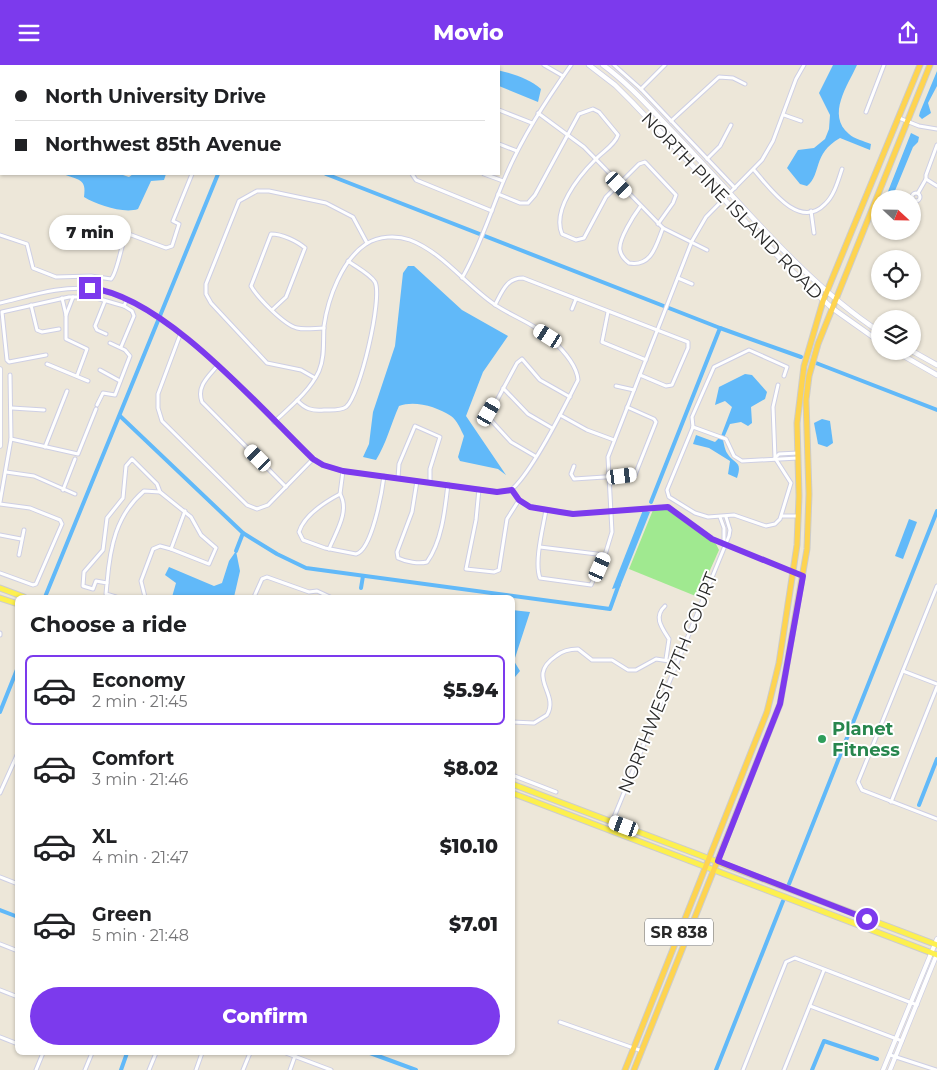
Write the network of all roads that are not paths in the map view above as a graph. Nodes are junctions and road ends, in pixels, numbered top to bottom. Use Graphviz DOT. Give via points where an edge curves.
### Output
graph roads {
  1 [pos="544,65"];
  2 [pos="571,65"];
  3 [pos="589,65"];
  4 [pos="603,65"];
  5 [pos="614,65"];
  6 [pos="665,65"];
  7 [pos="804,65"];
  8 [pos="884,65"];
  9 [pos="920,65"];
  10 [pos="930,65"];
  11 [pos="563,75"];
  12 [pos="744,84"];
  13 [pos="641,89"];
  14 [pos="500,110"];
  15 [pos="866,112"];
  16 [pos="538,113"];
  17 [pos="784,115"];
  18 [pos="899,118"];
  19 [pos="671,121"];
  20 [pos="801,121"];
  21 [pos="908,121"];
  22 [pos="532,123"];
  23 [pos="731,125"];
  24 [pos="937,129"];
  25 [pos="567,133"];
  26 [pos="500,144"];
  27 [pos="937,145"];
  28 [pos="517,151"];
  29 [pos="595,159"];
  30 [pos="707,159"];
  31 [pos="842,169"];
  32 [pos="754,170"];
  33 [pos="192,175"];
  34 [pos="413,175"];
  35 [pos="487,175"];
  36 [pos="926,179"];
  37 [pos="503,181"];
  38 [pos="619,185"];
  39 [pos="937,186"];
  40 [pos="735,188"];
  41 [pos="920,190"];
  42 [pos="730,193"];
  43 [pos="498,194"];
  44 [pos="724,199"];
  45 [pos="640,207"];
  46 [pos="492,211"];
  47 [pos="811,211"];
  48 [pos="658,224"];
  49 [pos="663,228"];
  50 [pos="814,233"];
  51 [pos="0,235"];
  52 [pos="692,241"];
  53 [pos="368,243"];
  54 [pos="706,250"];
  55 [pos="348,261"];
  56 [pos="462,278"];
  57 [pos="678,278"];
  58 [pos="692,284"];
  59 [pos="827,291"];
  60 [pos="45,293"];
  61 [pos="73,297"];
  62 [pos="62,298"];
  63 [pos="127,299"];
  64 [pos="576,299"];
  65 [pos="836,299"];
  66 [pos="46,301"];
  67 [pos="106,301"];
  68 [pos="823,301"];
  69 [pos="0,303"];
  70 [pos="31,305"];
  71 [pos="495,305"];
  72 [pos="124,306"];
  73 [pos="832,308"];
  74 [pos="572,309"];
  75 [pos="272,310"];
  76 [pos="608,312"];
  77 [pos="66,315"];
  78 [pos="871,325"];
  79 [pos="324,328"];
  80 [pos="59,329"];
  81 [pos="658,329"];
  82 [pos="106,334"];
  83 [pos="180,335"];
  84 [pos="871,336"];
  85 [pos="110,343"];
  86 [pos="121,347"];
  87 [pos="46,355"];
  88 [pos="921,356"];
  89 [pos="646,360"];
  90 [pos="911,360"];
  91 [pos="47,364"];
  92 [pos="218,365"];
  93 [pos="937,365"];
  94 [pos="0,369"];
  95 [pos="100,370"];
  96 [pos="10,375"];
  97 [pos="640,375"];
  98 [pos="937,375"];
  99 [pos="76,376"];
  100 [pos="784,377"];
  101 [pos="315,378"];
  102 [pos="88,381"];
  103 [pos="120,381"];
  104 [pos="778,385"];
  105 [pos="616,386"];
  106 [pos="503,388"];
  107 [pos="634,390"];
  108 [pos="67,391"];
  109 [pos="570,397"];
  110 [pos="297,400"];
  111 [pos="627,407"];
  112 [pos="12,408"];
  113 [pos="44,410"];
  114 [pos="560,415"];
  115 [pos="274,422"];
  116 [pos="1,424"];
  117 [pos="9,424"];
  118 [pos="693,427"];
  119 [pos="552,428"];
  120 [pos="11,439"];
  121 [pos="614,440"];
  122 [pos="0,446"];
  123 [pos="45,447"];
  124 [pos="536,456"];
  125 [pos="798,456"];
  126 [pos="775,458"];
  127 [pos="76,459"];
  128 [pos="313,459"];
  129 [pos="574,466"];
  130 [pos="343,471"];
  131 [pos="6,472"];
  132 [pos="384,476"];
  133 [pos="398,478"];
  134 [pos="610,478"];
  135 [pos="417,481"];
  136 [pos="430,482"];
  137 [pos="448,484"];
  138 [pos="2,487"];
  139 [pos="286,487"];
  140 [pos="63,489"];
  141 [pos="479,489"];
  142 [pos="512,490"];
  143 [pos="160,492"];
  144 [pos="74,494"];
  145 [pos="340,494"];
  146 [pos="519,500"];
  147 [pos="0,503"];
  148 [pos="185,511"];
  149 [pos="546,511"];
  150 [pos="612,511"];
  151 [pos="782,516"];
  152 [pos="799,516"];
  153 [pos="720,517"];
  154 [pos="726,517"];
  155 [pos="24,530"];
  156 [pos="0,535"];
  157 [pos="21,539"];
  158 [pos="724,543"];
  159 [pos="540,547"];
  160 [pos="170,549"];
  161 [pos="329,549"];
  162 [pos="18,555"];
  163 [pos="605,555"];
  164 [pos="794,572"];
  165 [pos="0,573"];
  166 [pos="803,576"];
  167 [pos="107,583"];
  168 [pos="937,586"];
  169 [pos="0,588"];
  170 [pos="19,595"];
  171 [pos="109,595"];
  172 [pos="144,595"];
  173 [pos="255,595"];
  174 [pos="326,595"];
  175 [pos="0,597"];
  176 [pos="15,603"];
  177 [pos="665,606"];
  178 [pos="666,659"];
  179 [pos="676,662"];
  180 [pos="779,663"];
  181 [pos="788,665"];
  182 [pos="903,671"];
  183 [pos="937,686"];
  184 [pos="515,722"];
  185 [pos="15,759"];
  186 [pos="515,776"];
  187 [pos="515,785"];
  188 [pos="529,790"];
  189 [pos="515,791"];
  190 [pos="515,792"];
  191 [pos="556,792"];
  192 [pos="0,793"];
  193 [pos="891,802"];
  194 [pos="937,819"];
  195 [pos="612,822"];
  196 [pos="602,826"];
  197 [pos="624,826"];
  198 [pos="610,830"];
  199 [pos="708,858"];
  200 [pos="718,861"];
  201 [pos="705,866"];
  202 [pos="714,869"];
  203 [pos="0,877"];
  204 [pos="15,883"];
  205 [pos="936,943"];
  206 [pos="0,945"];
  207 [pos="15,950"];
  208 [pos="935,954"];
  209 [pos="824,970"];
  210 [pos="0,990"];
  211 [pos="15,996"];
  212 [pos="910,1003"];
  213 [pos="810,1005"];
  214 [pos="916,1005"];
  215 [pos="560,1022"];
  216 [pos="0,1037"];
  217 [pos="896,1039"];
  218 [pos="902,1041"];
  219 [pos="15,1043"];
  220 [pos="633,1050"];
  221 [pos="642,1051"];
  222 [pos="41,1055"];
  223 [pos="91,1055"];
  224 [pos="155,1055"];
  225 [pos="201,1055"];
  226 [pos="249,1055"];
  227 [pos="292,1055"];
  228 [pos="890,1055"];
  229 [pos="295,1056"];
  230 [pos="896,1057"];
  231 [pos="36,1070"];
  232 [pos="84,1070"];
  233 [pos="149,1070"];
  234 [pos="196,1070"];
  235 [pos="243,1070"];
  236 [pos="290,1070"];
  237 [pos="331,1070"];
  238 [pos="625,1070"];
  239 [pos="634,1070"];
  240 [pos="743,1070"];
  241 [pos="784,1070"];
  242 [pos="883,1070"];
  243 [pos="890,1070"];
  244 [pos="936,1070"];
  1 -- 11 [label="street"];
  2 -- 11 [label="street"];
  3 -- 44 [label="main road, NORTH PINE ISLAND ROAD" via="621,91"];
  4 -- 42 [label="main road, NORTH PINE ISLAND ROAD" via="636,94"];
  5 -- 13 [label="street"];
  6 -- 13 [label="street"];
  7 -- 17 [label="street"];
  8 -- 15 [label="street"];
  9 -- 18 [label="highway"];
  10 -- 21 [label="highway"];
  11 -- 16 [label="street"];
  12 -- 19 [label="street" via="733,78 719,77"];
  13 -- 19 [label="street"];
  14 -- 22 [label="street"];
  16 -- 22 [label="street"];
  16 -- 25 [label="street"];
  17 -- 20 [label="street"];
  17 -- 32 [label="street" via="773,141"];
  18 -- 21 [label="street"];
  18 -- 59 [label="highway"];
  19 -- 30 [label="street"];
  21 -- 24 [label="street"];
  21 -- 65 [label="highway"];
  22 -- 28 [label="street"];
  23 -- 30 [label="street" via="720,145"];
  25 -- 29 [label="street"];
  25 -- 29 [label="street" via="579,113 588,109 599,112 618,135"];
  25 -- 43 [label="street" via="528,203"];
  26 -- 28 [label="street"];
  27 -- 36 [label="street"];
  28 -- 37 [label="street"];
  29 -- 38 [label="street"];
  29 -- 38 [label="street" via="579,177 564,207 558,224 562,234 568,239 584,237 606,197"];
  30 -- 40 [label="street"];
  31 -- 47 [label="street" via="826,204"];
  32 -- 40 [label="street"];
  32 -- 47 [label="street" via="785,204"];
  33 -- 51 [label="street" via="173,221 179,224 179,228 172,246 163,247 126,233 115,275 111,279 56,277 33,269 26,244"];
  34 -- 46 [label="street" via="416,181"];
  35 -- 37 [label="street"];
  36 -- 39 [label="street"];
  36 -- 41 [label="street"];
  37 -- 43 [label="street"];
  38 -- 45 [label="street"];
  38 -- 48 [label="street" via="645,162 676,195"];
  40 -- 42 [label="street"];
  42 -- 44 [label="street"];
  42 -- 59 [label="main road, NORTH PINE ISLAND ROAD"];
  43 -- 46 [label="street"];
  44 -- 52 [label="street" via="706,217"];
  44 -- 68 [label="main road, NORTH PINE ISLAND ROAD"];
  45 -- 48 [label="street"];
  45 -- 49 [label="street" via="620,245 629,263 643,263 651,256"];
  46 -- 56 [label="street"];
  47 -- 50 [label="street"];
  48 -- 49 [label="street"];
  49 -- 52 [label="street"];
  52 -- 54 [label="street"];
  52 -- 57 [label="street"];
  53 -- 55 [label="street"];
  53 -- 56 [label="street" via="392,236 410,240"];
  53 -- 101 [label="street" via="353,217 326,203 257,191 239,201 206,283 206,294 211,303 267,363 301,370"];
  55 -- 79 [label="street" via="329,304"];
  55 -- 110 [label="street" via="376,284 377,292 367,357 354,394 346,407 339,410 312,411"];
  56 -- 71 [label="street"];
  57 -- 58 [label="street"];
  57 -- 81 [label="street"];
  59 -- 65 [label="main road, NORTH PINE ISLAND ROAD"];
  59 -- 68 [label="highway"];
  60 -- 63 [label="street" via="90,288"];
  60 -- 66 [label="street"];
  60 -- 69 [label="street"];
  61 -- 62 [label="street"];
  61 -- 67 [label="street"];
  61 -- 77 [label="street"];
  62 -- 66 [label="street"];
  62 -- 77 [label="street"];
  63 -- 72 [label="street"];
  63 -- 83 [label="street"];
  64 -- 71 [label="street" via="523,278 514,278"];
  64 -- 74 [label="street"];
  64 -- 76 [label="street"];
  65 -- 73 [label="highway"];
  65 -- 78 [label="main road, NORTH PINE ISLAND ROAD"];
  66 -- 70 [label="street"];
  67 -- 72 [label="street"];
  67 -- 82 [label="street" via="95,326"];
  68 -- 73 [label="main road, NORTH PINE ISLAND ROAD"];
  68 -- 125 [label="highway" via="804,366 796,423"];
  70 -- 80 [label="street" via="37,330"];
  70 -- 87 [label="street" via="2,312 7,360"];
  71 -- 109 [label="street" via="548,336 571,363 578,380"];
  72 -- 86 [label="street" via="134,316"];
  73 -- 84 [label="main road, NORTH PINE ISLAND ROAD"];
  73 -- 166 [label="highway" via="810,372 806,400 808,526"];
  75 -- 75 [label="street" via="286,297 305,248 277,234 271,234 251,286"];
  75 -- 79 [label="street" via="285,323 296,328"];
  76 -- 81 [label="street"];
  76 -- 89 [label="street" via="602,342"];
  77 -- 99 [label="street" via="66,339 88,349"];
  79 -- 101 [label="street" via="322,360"];
  81 -- 89 [label="street"];
  81 -- 97 [label="street" via="688,343 674,382 667,386"];
  83 -- 92 [label="street"];
  83 -- 139 [label="street" via="158,394 162,421 247,505 257,509 266,506"];
  85 -- 86 [label="street"];
  86 -- 103 [label="street" via="130,356"];
  88 -- 93 [label="main road"];
  89 -- 97 [label="street"];
  90 -- 98 [label="main road"];
  91 -- 99 [label="street"];
  92 -- 115 [label="street"];
  92 -- 139 [label="street" via="202,385 199,394 202,402"];
  94 -- 116 [label="street"];
  95 -- 103 [label="street"];
  96 -- 112 [label="street"];
  97 -- 107 [label="street"];
  99 -- 102 [label="street"];
  100 -- 118 [label="street" via="787,367 749,350 719,364 709,373 692,417"];
  101 -- 110 [label="street"];
  103 -- 123 [label="street" via="115,395 103,393 78,454"];
  104 -- 126 [label="street" via="773,407"];
  105 -- 107 [label="street"];
  106 -- 109 [label="street" via="522,359 540,380"];
  106 -- 119 [label="street" via="528,414"];
  106 -- 124 [label="street" via="488,417 511,442"];
  107 -- 111 [label="street"];
  108 -- 123 [label="street"];
  109 -- 114 [label="street"];
  110 -- 115 [label="street"];
  111 -- 121 [label="street"];
  111 -- 134 [label="street" via="656,422 636,475"];
  112 -- 113 [label="street"];
  112 -- 117 [label="street"];
  114 -- 119 [label="street"];
  114 -- 121 [label="street"];
  115 -- 128 [label="street"];
  116 -- 117 [label="street"];
  116 -- 122 [label="street"];
  117 -- 120 [label="street"];
  118 -- 126 [label="street" via="726,439 734,456 742,461"];
  118 -- 153 [label="street" via="667,494 699,515"];
  119 -- 124 [label="street"];
  120 -- 123 [label="street"];
  120 -- 131 [label="street"];
  121 -- 134 [label="street" via="608,457"];
  124 -- 142 [label="street"];
  125 -- 126 [label="street"];
  125 -- 152 [label="highway"];
  126 -- 151 [label="street" via="791,483"];
  127 -- 140 [label="street"];
  128 -- 130 [label="street"];
  128 -- 139 [label="street"];
  129 -- 134 [label="street" via="570,474 574,479"];
  130 -- 132 [label="street"];
  130 -- 145 [label="street"];
  131 -- 138 [label="street"];
  131 -- 140 [label="street" via="34,477"];
  132 -- 133 [label="street"];
  132 -- 161 [label="street" via="377,515 363,550 356,554"];
  133 -- 135 [label="street"];
  133 -- 136 [label="street" via="399,464 415,426 440,437 430,469"];
  134 -- 150 [label="street"];
  135 -- 136 [label="street"];
  135 -- 137 [label="street" via="412,512 397,552 398,557 427,562 440,531"];
  136 -- 137 [label="street"];
  137 -- 141 [label="street"];
  138 -- 147 [label="street"];
  140 -- 144 [label="street"];
  141 -- 142 [label="street"];
  141 -- 146 [label="street" via="466,569 499,570 507,519"];
  142 -- 146 [label="street"];
  143 -- 148 [label="street"];
  143 -- 167 [label="street" via="144,491 128,506 118,523 109,552"];
  143 -- 167 [label="street" via="157,484 132,459 126,466 122,499 107,518 103,550 84,572 84,586 93,589 96,581"];
  145 -- 161 [label="street" via="344,512"];
  145 -- 161 [label="street" via="320,507 299,529 303,540"];
  146 -- 149 [label="street"];
  147 -- 165 [label="street" via="30,508 60,520 62,524 36,584"];
  148 -- 160 [label="street"];
  148 -- 160 [label="street" via="200,535 216,548 209,564"];
  149 -- 150 [label="street" via="573,514"];
  149 -- 159 [label="street"];
  150 -- 158 [label="street" via="668,507 712,539"];
  150 -- 163 [label="street" via="612,532"];
  151 -- 152 [label="street"];
  151 -- 154 [label="street" via="775,524 766,526 734,515"];
  152 -- 164 [label="highway"];
  153 -- 154 [label="street"];
  153 -- 158 [label="street" via="725,533"];
  154 -- 158 [label="street, NORTHWEST 17TH COURT" via="730,530"];
  155 -- 157 [label="street"];
  156 -- 157 [label="street"];
  157 -- 162 [label="street"];
  158 -- 164 [label="street"];
  158 -- 179 [label="street, NORTHWEST 17TH COURT"];
  159 -- 163 [label="street"];
  159 -- 163 [label="street" via="540,579 591,585"];
  160 -- 172 [label="street" via="160,545 153,549 141,581"];
  164 -- 166 [label="street"];
  164 -- 180 [label="highway"];
  166 -- 181 [label="highway"];
  167 -- 171 [label="street" via="106,594"];
  168 -- 182 [label="street"];
  169 -- 170 [label="main road"];
  173 -- 174 [label="street" via="262,579 267,577 309,593 317,591"];
  175 -- 176 [label="main road"];
  177 -- 178 [label="street" via="660,612 659,622 669,642"];
  178 -- 179 [label="street"];
  178 -- 184 [label="street" via="656,659 632,671 612,661 592,660 578,649 565,651 545,667 542,678 550,700 547,715 534,723"];
  179 -- 195 [label="street, NORTHWEST 17TH COURT"];
  180 -- 181 [label="street"];
  180 -- 199 [label="highway" via="767,712"];
  181 -- 200 [label="highway" via="774,721"];
  182 -- 183 [label="street"];
  182 -- 193 [label="street" via="858,782 859,787"];
  183 -- 193 [label="street"];
  185 -- 192 [label="street"];
  186 -- 191 [label="street"];
  187 -- 188 [label="main road"];
  188 -- 189 [label="main road"];
  188 -- 195 [label="main road"];
  190 -- 196 [label="main road"];
  193 -- 194 [label="street"];
  195 -- 196 [label="main road"];
  195 -- 197 [label="main road"];
  196 -- 198 [label="main road"];
  197 -- 198 [label="main road"];
  197 -- 199 [label="main road"];
  198 -- 201 [label="main road"];
  199 -- 200 [label="main road"];
  199 -- 201 [label="highway, SR 838"];
  200 -- 202 [label="highway, SR 838"];
  200 -- 205 [label="main road"];
  201 -- 202 [label="main road"];
  201 -- 220 [label="highway, SR 838"];
  202 -- 208 [label="main road"];
  202 -- 221 [label="highway, SR 838"];
  203 -- 204 [label="street"];
  205 -- 208 [label="street"];
  206 -- 207 [label="street"];
  208 -- 212 [label="street"];
  208 -- 214 [label="street"];
  209 -- 212 [label="street"];
  209 -- 213 [label="street"];
  209 -- 240 [label="street" via="795,958 786,962"];
  210 -- 211 [label="street"];
  212 -- 214 [label="street"];
  212 -- 217 [label="street"];
  213 -- 217 [label="street"];
  213 -- 241 [label="street"];
  214 -- 218 [label="street"];
  215 -- 220 [label="street"];
  216 -- 219 [label="street"];
  217 -- 218 [label="street"];
  217 -- 228 [label="street"];
  218 -- 230 [label="street"];
  220 -- 221 [label="street"];
  220 -- 238 [label="highway, SR 838"];
  221 -- 239 [label="highway, SR 838"];
  222 -- 231 [label="street"];
  223 -- 232 [label="street"];
  224 -- 233 [label="street"];
  225 -- 234 [label="street"];
  226 -- 235 [label="street"];
  227 -- 229 [label="street"];
  228 -- 230 [label="street"];
  228 -- 242 [label="street"];
  229 -- 236 [label="street"];
  229 -- 237 [label="street"];
  230 -- 243 [label="street"];
  230 -- 244 [label="street"];
}
